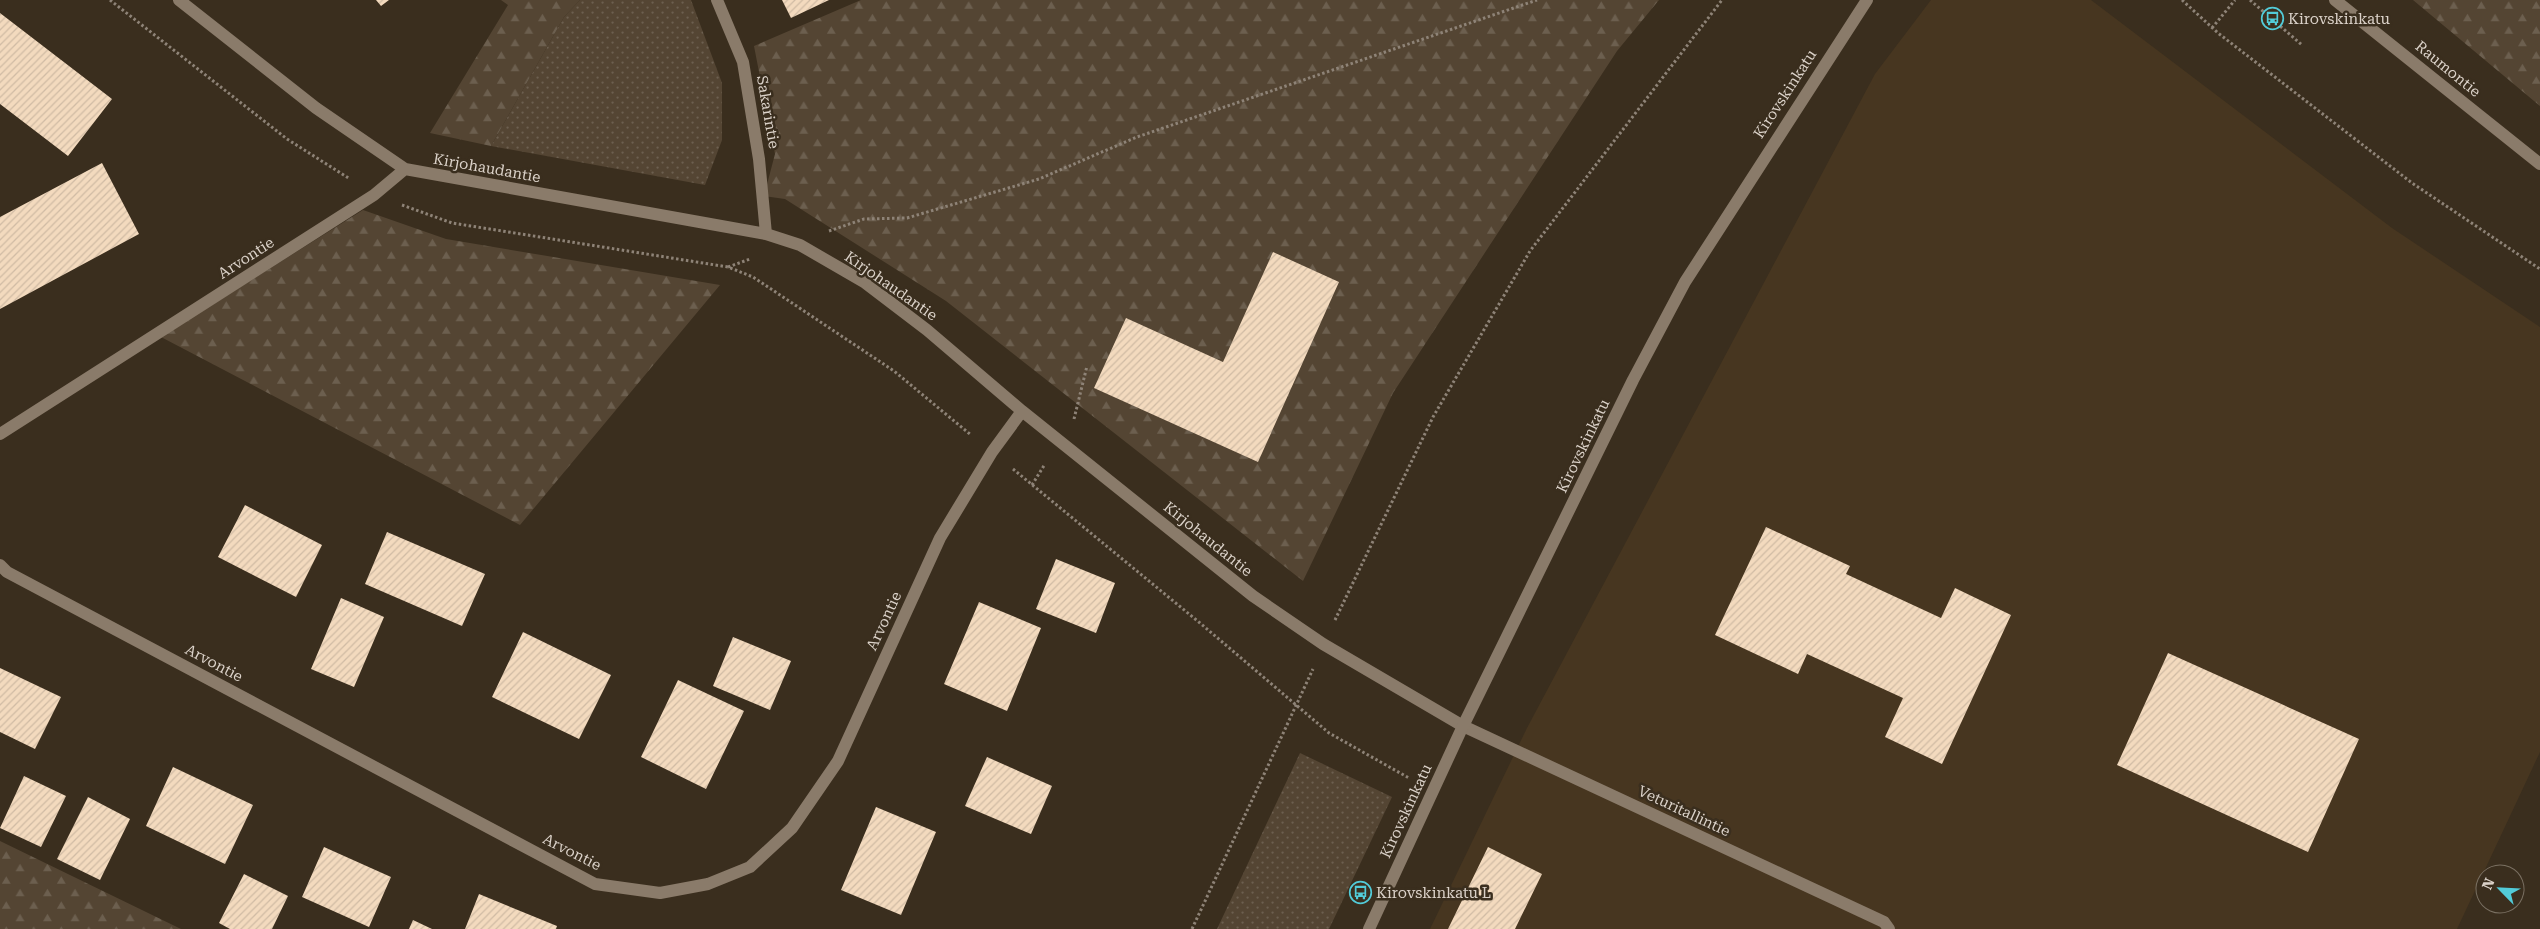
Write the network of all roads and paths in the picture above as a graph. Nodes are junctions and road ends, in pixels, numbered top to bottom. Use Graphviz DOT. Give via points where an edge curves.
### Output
graph roads {
  1 [pos="110,0"];
  2 [pos="179,0"];
  3 [pos="717,0"];
  4 [pos="1537,0"];
  5 [pos="1722,0"];
  6 [pos="1867,0"];
  7 [pos="2182,0"];
  8 [pos="2235,0"];
  9 [pos="2250,0"];
  10 [pos="2335,0"];
  11 [pos="2212,28"];
  12 [pos="2302,45"];
  13 [pos="2540,164"];
  14 [pos="406,169"];
  15 [pos="374,195"];
  16 [pos="766,234"];
  17 [pos="795,244"];
  18 [pos="753,258"];
  19 [pos="728,267"];
  20 [pos="2540,269"];
  21 [pos="1022,411"];
  22 [pos="0,434"];
  23 [pos="992,452"];
  24 [pos="0,565"];
  25 [pos="1323,644"];
  26 [pos="1297,705"];
  27 [pos="1463,726"];
  28 [pos="1434,792"];
  29 [pos="1192,929"];
  30 [pos="1369,929"];
  31 [pos="1889,929"];
  1 -- 15 [label="path" via="287,139"];
  2 -- 14 [label="street, Kirjohaudantie" via="316,108"];
  3 -- 16 [label="street, Sakarintie" via="743,62 759,159"];
  4 -- 17 [label="path" via="1137,137 1039,179 907,218 864,219"];
  5 -- 25 [label="path" via="1530,251 1433,417"];
  6 -- 27 [label="street, Kirovskinkatu" via="1685,282 1633,380"];
  7 -- 11 [label="path"];
  8 -- 11 [label="path"];
  9 -- 12 [label="path"];
  10 -- 13 [label="street, Raumontie"];
  11 -- 20 [label="path" via="2412,183"];
  14 -- 15 [label="street, Arvontie"];
  14 -- 16 [label="street, Kirjohaudantie"];
  15 -- 19 [label="path" via="452,223"];
  15 -- 22 [label="street, Arvontie"];
  16 -- 17 [label="street, Kirjohaudantie"];
  17 -- 21 [label="street, Kirjohaudantie" via="864,282 927,330"];
  18 -- 19 [label="path"];
  19 -- 23 [label="path" via="753,277 894,371"];
  21 -- 23 [label="street, Arvontie"];
  21 -- 25 [label="street, Kirjohaudantie" via="1253,596"];
  23 -- 24 [label="street, Arvontie" via="940,538 838,761 792,828 750,868 708,884 660,893 595,884 7,572"];
  23 -- 26 [label="path"];
  25 -- 26 [label="path"];
  25 -- 27 [label="street, Kirjohaudantie"];
  26 -- 28 [label="path" via="1329,733"];
  26 -- 29 [label="path"];
  27 -- 28 [label="street, Kirovskinkatu"];
  27 -- 31 [label="street, Veturitallintie" via="1884,922"];
  28 -- 30 [label="street, Kirovskinkatu"];
}
